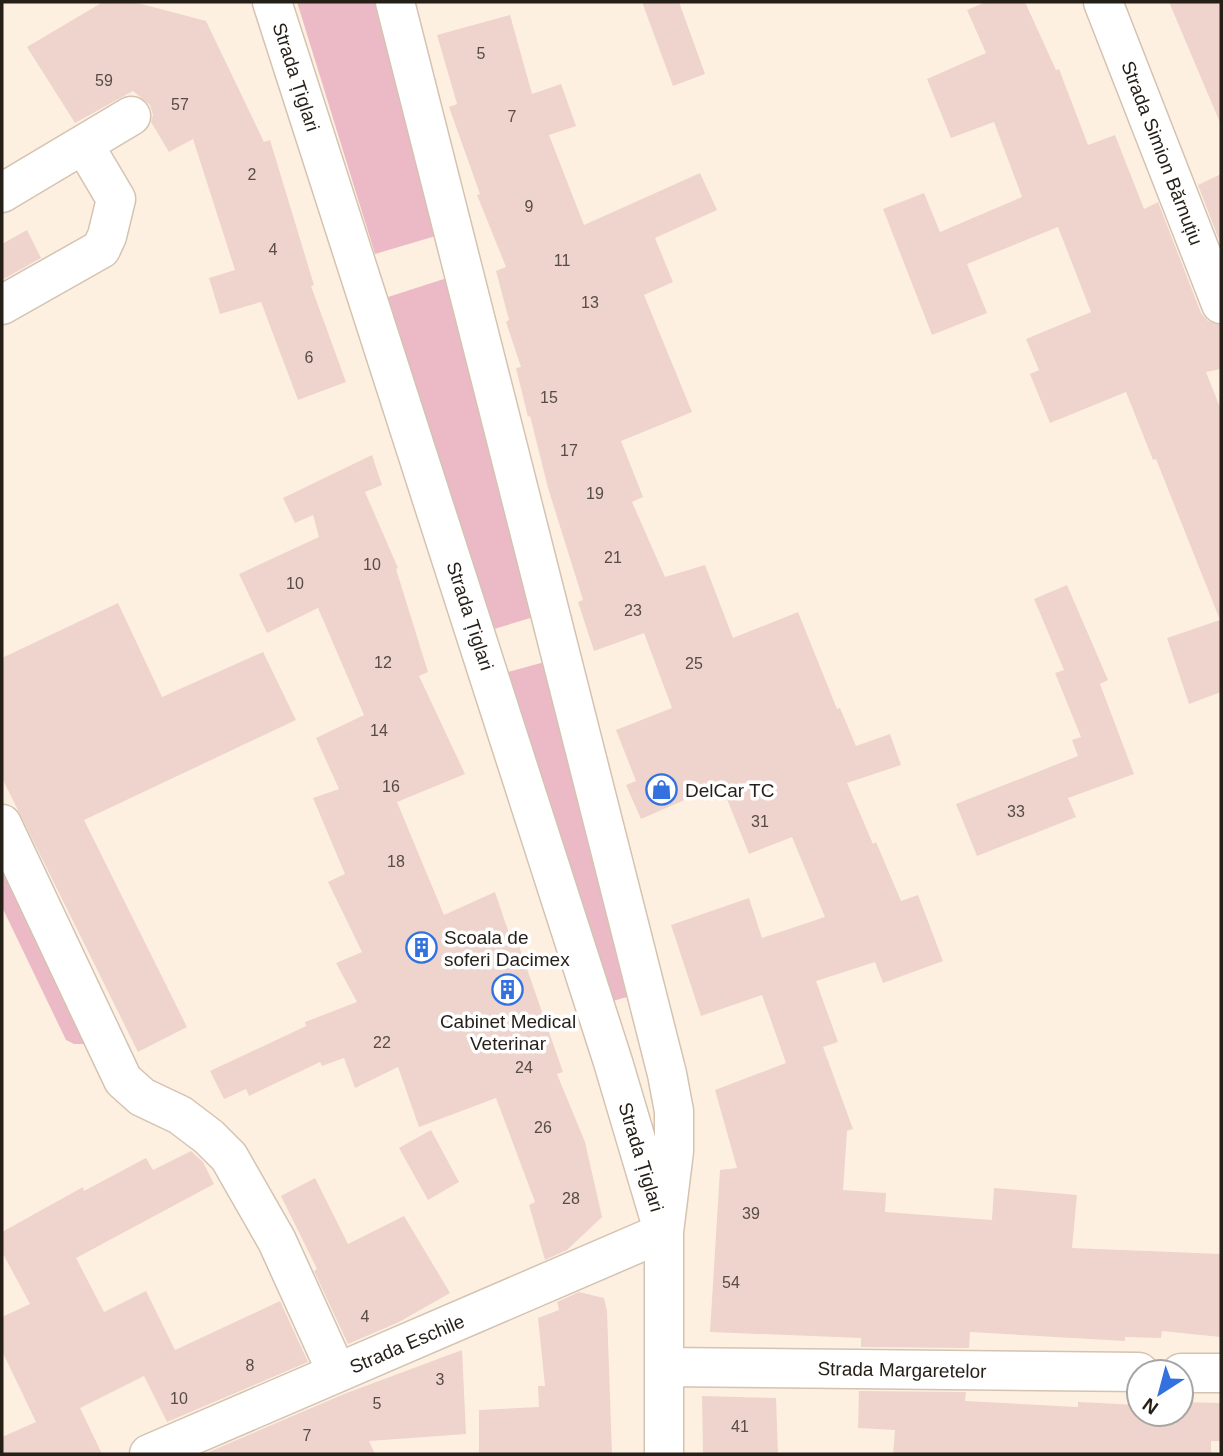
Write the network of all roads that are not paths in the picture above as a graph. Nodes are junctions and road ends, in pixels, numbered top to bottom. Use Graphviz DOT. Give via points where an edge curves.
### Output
graph roads {
  1 [pos="272,2"];
  2 [pos="396,2"];
  3 [pos="1103,2"];
  4 [pos="131,116"];
  5 [pos="84,145"];
  6 [pos="2,194"];
  7 [pos="2,304"];
  8 [pos="1221,304"];
  9 [pos="2,824"];
  10 [pos="664,1232"];
  11 [pos="665,1367"];
  12 [pos="1125,1372"];
  13 [pos="337,1373"];
  14 [pos="1195,1373"];
  15 [pos="1221,1373"];
  16 [pos="149,1454"];
  17 [pos="664,1454"];
  1 -- 10 [label="street, Strada Țiglari"];
  2 -- 10 [label="street, Strada Țiglari" via="667,1074 674,1111 674,1152"];
  3 -- 8 [label="street, Strada Simion Bărnuțiu"];
  4 -- 5 [label="street"];
  5 -- 6 [label="street"];
  5 -- 7 [label="street" via="116,199 101,249"];
  9 -- 13 [label="street" via="123,1080 142,1097 180,1115 229,1157 277,1241"];
  10 -- 11 [label="street, Strada Țiglari"];
  10 -- 13 [label="street, Strada Eschile"];
  11 -- 12 [label="street, Strada Margaretelor"];
  11 -- 17 [label="street, Strada Țiglari"];
  13 -- 16 [label="street, Strada Eschile"];
  14 -- 15 [label="street"];
}
